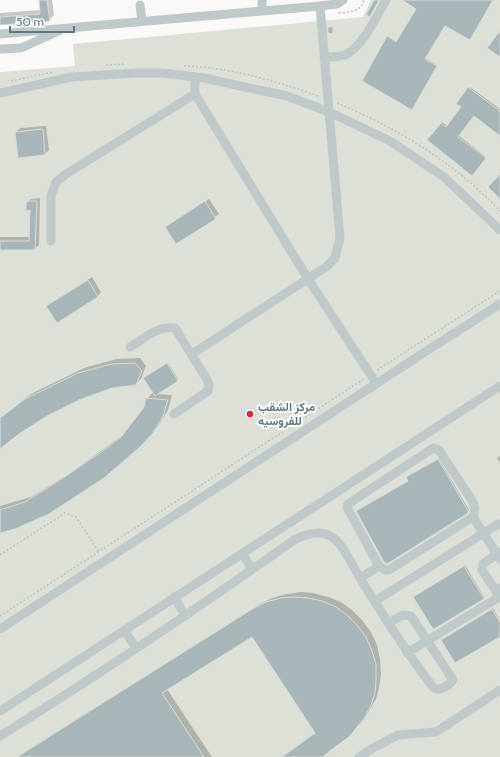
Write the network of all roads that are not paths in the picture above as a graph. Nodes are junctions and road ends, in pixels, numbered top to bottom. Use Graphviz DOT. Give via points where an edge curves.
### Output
graph roads {
  1 [pos="262,0"];
  2 [pos="343,0"];
  3 [pos="386,0"];
  4 [pos="140,4"];
  5 [pos="320,6"];
  6 [pos="262,10"];
  7 [pos="142,22"];
  8 [pos="66,28"];
  9 [pos="0,34"];
  10 [pos="0,50"];
  11 [pos="324,57"];
  12 [pos="196,77"];
  13 [pos="0,93"];
  14 [pos="195,94"];
  15 [pos="329,112"];
  16 [pos="500,230"];
  17 [pos="51,241"];
  18 [pos="308,279"];
  19 [pos="500,304"];
  20 [pos="130,347"];
  21 [pos="192,354"];
  22 [pos="376,383"];
  23 [pos="500,386"];
  24 [pos="174,414"];
  25 [pos="473,517"];
  26 [pos="500,523"];
  27 [pos="484,533"];
  28 [pos="242,553"];
  29 [pos="499,555"];
  30 [pos="379,566"];
  31 [pos="252,569"];
  32 [pos="360,578"];
  33 [pos="499,593"];
  34 [pos="174,597"];
  35 [pos="375,601"];
  36 [pos="185,615"];
  37 [pos="388,623"];
  38 [pos="0,629"];
  39 [pos="124,630"];
  40 [pos="428,640"];
  41 [pos="136,648"];
  42 [pos="407,653"];
  43 [pos="500,690"];
  44 [pos="0,711"];
  45 [pos="0,736"];
  46 [pos="359,757"];
  1 -- 6 [label="street"];
  2 -- 5 [label="street" via="338,4"];
  3 -- 11 [label="street" via="371,27 355,47 346,55"];
  4 -- 7 [label="street"];
  5 -- 6 [label="street"];
  5 -- 11 [label="street"];
  6 -- 7 [label="street"];
  7 -- 8 [label="street"];
  8 -- 9 [label="street"];
  8 -- 10 [label="street" via="21,48"];
  11 -- 15 [label="street"];
  12 -- 13 [label="street" via="136,73 72,77"];
  12 -- 14 [label="street"];
  12 -- 15 [label="street" via="287,96"];
  14 -- 17 [label="street" via="56,182 51,196"];
  14 -- 18 [label="street"];
  15 -- 16 [label="street" via="390,141 444,177"];
  15 -- 18 [label="street" via="340,238 335,258"];
  18 -- 21 [label="street"];
  18 -- 22 [label="street"];
  19 -- 22 [label="street"];
  20 -- 21 [label="street" via="168,327 175,328"];
  21 -- 24 [label="street" via="209,384 208,391"];
  22 -- 38 [label="street"];
  23 -- 28 [label="street"];
  25 -- 27 [label="street"];
  25 -- 30 [label="street" via="389,570"];
  25 -- 30 [label="street" via="473,502 439,450 433,448 348,504 347,509"];
  26 -- 27 [label="street"];
  27 -- 29 [label="street"];
  27 -- 35 [label="street"];
  28 -- 31 [label="street"];
  28 -- 34 [label="street"];
  29 -- 33 [label="street" via="483,564 482,570"];
  30 -- 32 [label="street"];
  31 -- 32 [label="street" via="294,540 317,532 328,534 337,540"];
  31 -- 36 [label="street"];
  32 -- 35 [label="street"];
  33 -- 40 [label="street"];
  34 -- 36 [label="street"];
  34 -- 39 [label="street"];
  35 -- 37 [label="street"];
  36 -- 41 [label="street"];
  37 -- 40 [label="street" via="403,615 411,616"];
  37 -- 42 [label="street"];
  39 -- 41 [label="street"];
  39 -- 44 [label="street"];
  40 -- 42 [label="street"];
  40 -- 42 [label="street" via="452,682 436,690"];
  41 -- 45 [label="street"];
  43 -- 46 [label="street" via="436,732 398,735"];
}
